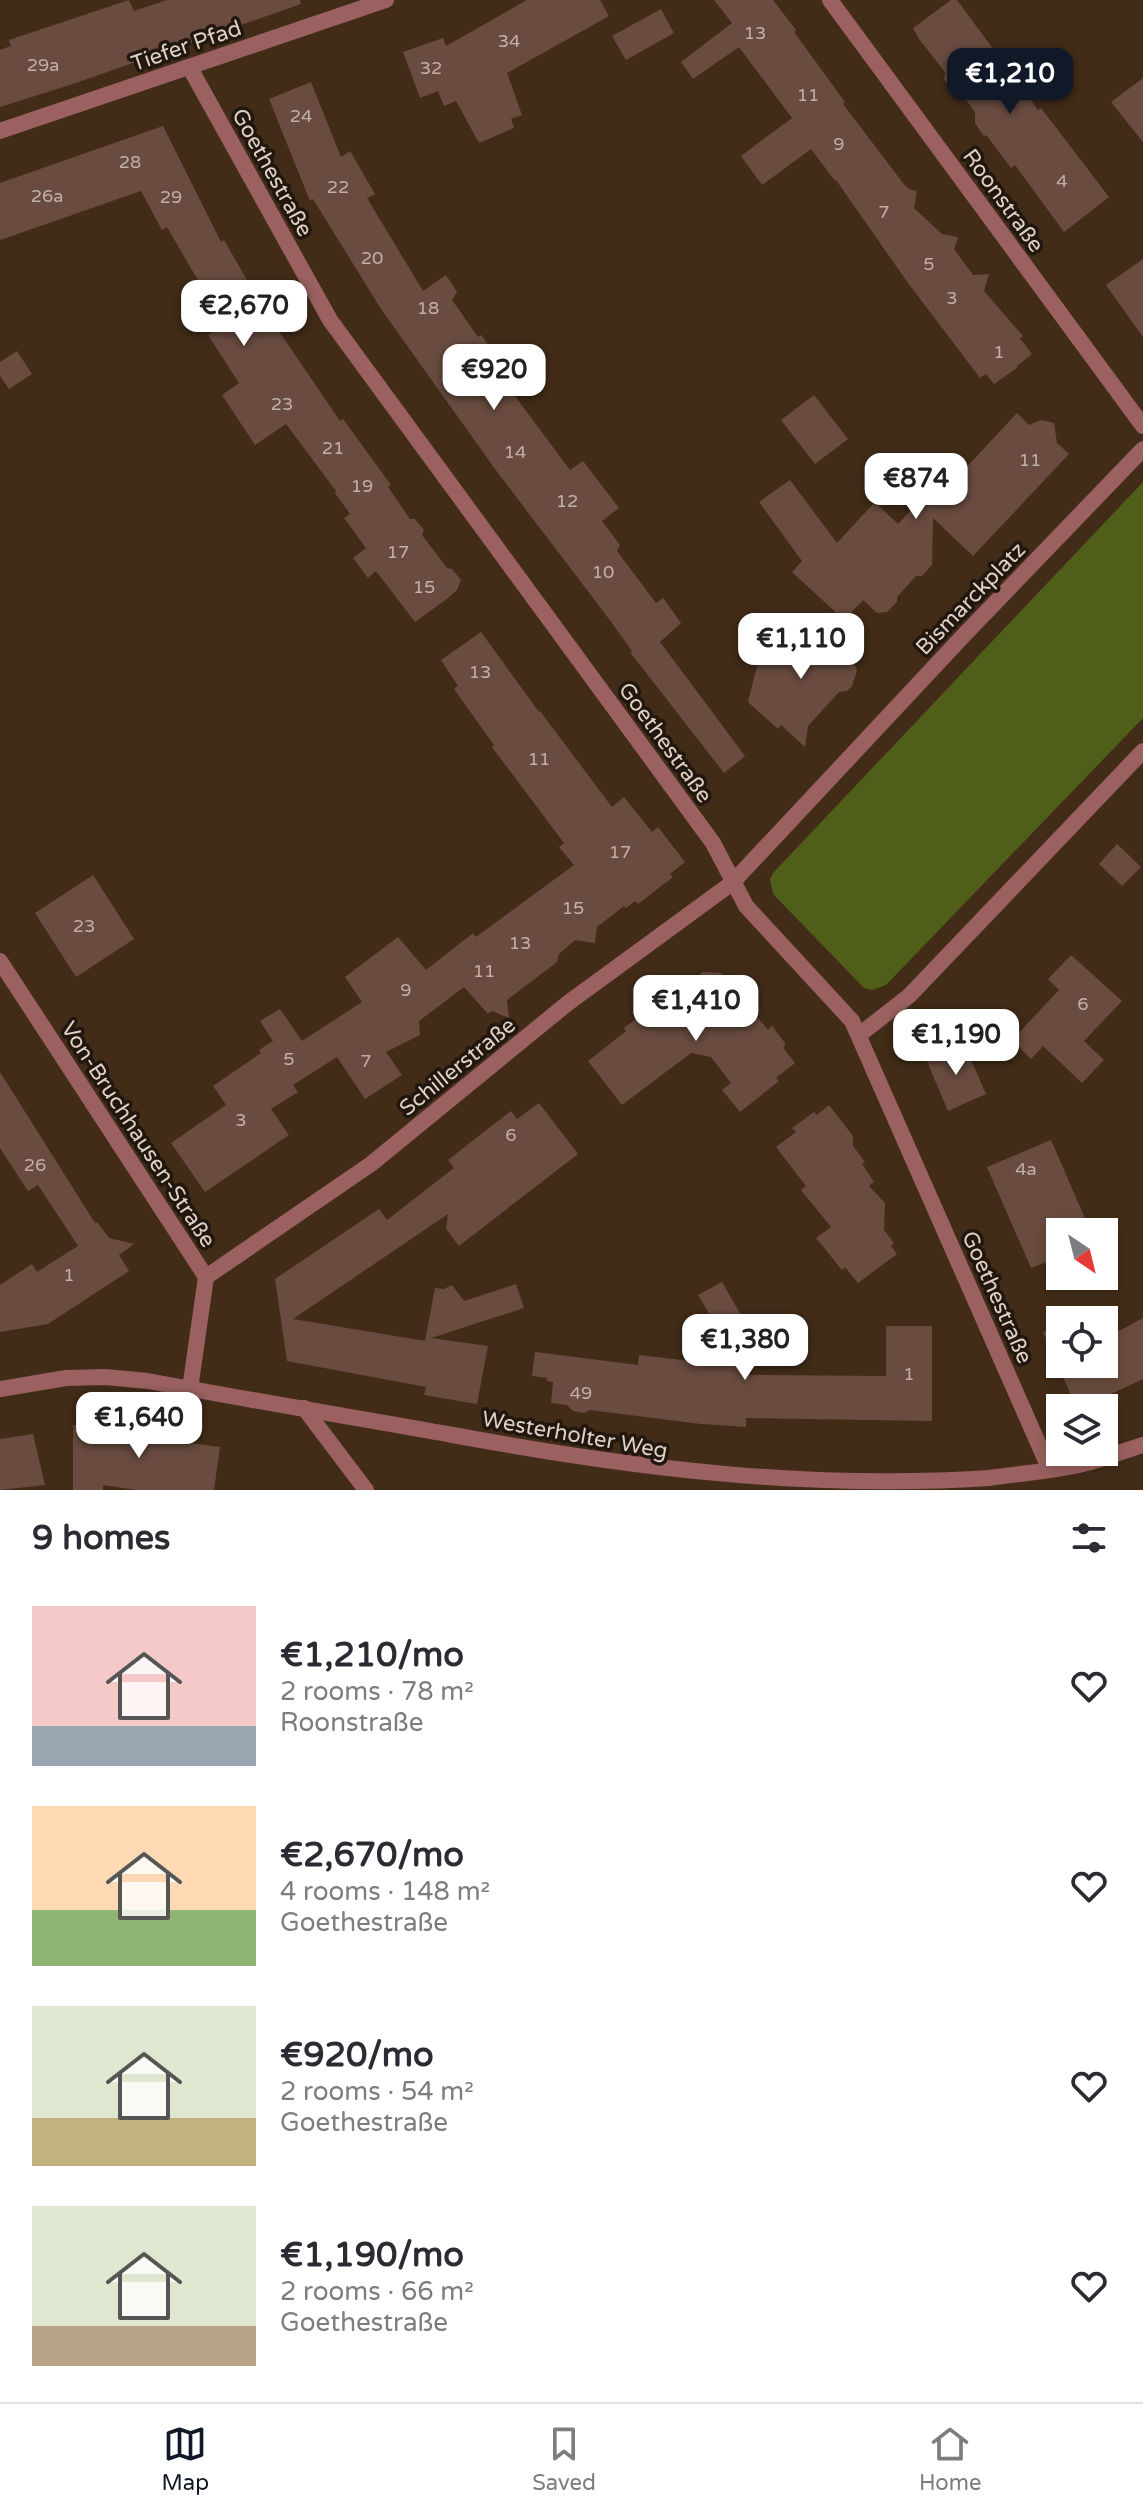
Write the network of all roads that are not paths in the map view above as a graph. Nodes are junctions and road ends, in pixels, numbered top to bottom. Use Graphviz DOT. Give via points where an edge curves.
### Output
graph roads {
  1 [pos="386,0"];
  2 [pos="830,0"];
  3 [pos="190,68"];
  4 [pos="0,131"];
  5 [pos="1143,426"];
  6 [pos="1143,449"];
  7 [pos="1143,751"];
  8 [pos="732,883"];
  9 [pos="0,961"];
  10 [pos="859,1035"];
  11 [pos="206,1277"];
  12 [pos="0,1389"];
  13 [pos="190,1389"];
  14 [pos="304,1408"];
  15 [pos="1143,1445"];
  16 [pos="1050,1470"];
  17 [pos="366,1490"];
  1 -- 3 [label="street, Tiefer Pfad"];
  2 -- 5 [label="street, Roonstraße"];
  3 -- 4 [label="street, Tiefer Pfad"];
  3 -- 8 [label="street, Goethestraße" via="330,320 713,843"];
  6 -- 8 [label="street, Bismarckplatz"];
  7 -- 10 [label="street" via="909,996"];
  8 -- 10 [label="street, Goethestraße" via="746,906"];
  8 -- 11 [label="street, Schillerstraße" via="568,1003 371,1164"];
  9 -- 11 [label="street, Von-Bruchhausen-Straße"];
  10 -- 16 [label="street, Goethestraße"];
  11 -- 13 [label="street, Von-Bruchhausen-Straße"];
  12 -- 13 [label="street, Westerholter Weg" via="105,1377"];
  13 -- 14 [label="street, Westerholter Weg"];
  14 -- 16 [label="street, Westerholter Weg" via="713,1478 891,1486"];
  14 -- 17 [label="street"];
  15 -- 16 [label="street, Westerholter Weg"];
}
